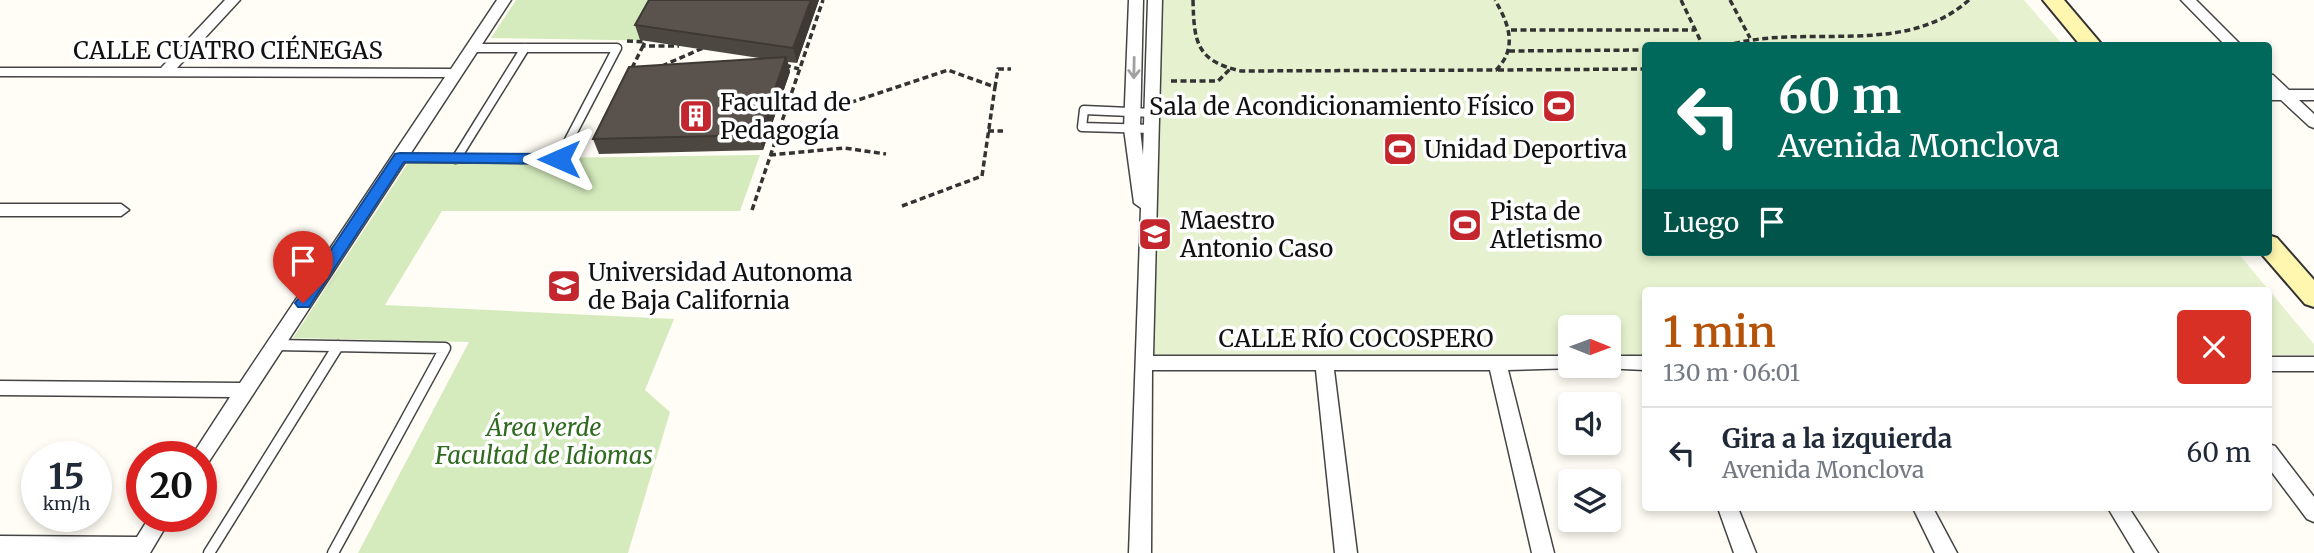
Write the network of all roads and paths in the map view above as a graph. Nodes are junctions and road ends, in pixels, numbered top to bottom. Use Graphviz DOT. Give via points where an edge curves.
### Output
graph roads {
  1 [pos="233,0"];
  2 [pos="504,0"];
  3 [pos="823,0"];
  4 [pos="1136,0"];
  5 [pos="1155,0"];
  6 [pos="1193,0"];
  7 [pos="1495,0"];
  8 [pos="1681,0"];
  9 [pos="1730,0"];
  10 [pos="1969,0"];
  11 [pos="2053,0"];
  12 [pos="2188,0"];
  13 [pos="1511,30"];
  14 [pos="1696,30"];
  15 [pos="1751,39"];
  16 [pos="619,41"];
  17 [pos="1701,42"];
  18 [pos="1740,42"];
  19 [pos="2090,42"];
  20 [pos="2231,42"];
  21 [pos="643,46"];
  22 [pos="682,46"];
  23 [pos="695,46"];
  24 [pos="525,47"];
  25 [pos="472,48"];
  26 [pos="1642,50"];
  27 [pos="1509,51"];
  28 [pos="780,63"];
  29 [pos="660,66"];
  30 [pos="799,69"];
  31 [pos="1011,69"];
  32 [pos="1230,69"];
  33 [pos="1642,69"];
  34 [pos="631,70"];
  35 [pos="1496,70"];
  36 [pos="0,72"];
  37 [pos="165,72"];
  38 [pos="456,73"];
  39 [pos="1172,81"];
  40 [pos="2272,82"];
  41 [pos="995,87"];
  42 [pos="2272,95"];
  43 [pos="2286,95"];
  44 [pos="2314,95"];
  45 [pos="785,109"];
  46 [pos="1133,112"];
  47 [pos="1153,121"];
  48 [pos="2314,123"];
  49 [pos="1132,129"];
  50 [pos="988,131"];
  51 [pos="1003,131"];
  52 [pos="886,154"];
  53 [pos="770,155"];
  54 [pos="400,158"];
  55 [pos="456,159"];
  56 [pos="902,206"];
  57 [pos="0,210"];
  58 [pos="752,210"];
  59 [pos="121,211"];
  60 [pos="1149,222"];
  61 [pos="2272,249"];
  62 [pos="2314,297"];
  63 [pos="276,345"];
  64 [pos="338,346"];
  65 [pos="1324,362"];
  66 [pos="1497,362"];
  67 [pos="1143,363"];
  68 [pos="1558,363"];
  69 [pos="1621,363"];
  70 [pos="1642,363"];
  71 [pos="2314,364"];
  72 [pos="2272,365"];
  73 [pos="0,388"];
  74 [pos="246,390"];
  75 [pos="212,441"];
  76 [pos="2272,457"];
  77 [pos="1729,511"];
  78 [pos="1924,511"];
  79 [pos="2120,511"];
  80 [pos="2314,513"];
  81 [pos="151,532"];
  82 [pos="0,545"];
  83 [pos="140,549"];
  84 [pos="209,553"];
  85 [pos="333,553"];
  86 [pos="1140,553"];
  87 [pos="1346,553"];
  88 [pos="1544,553"];
  89 [pos="1745,553"];
  90 [pos="1945,553"];
  91 [pos="2147,553"];
  1 -- 37 [label="street"];
  2 -- 25 [label="street"];
  3 -- 30 [label="path"];
  4 -- 46 [label="street, one-way"];
  5 -- 47 [label="street"];
  6 -- 32 [label="path" via="1194,37 1204,57"];
  7 -- 13 [label="path"];
  8 -- 14 [label="path"];
  9 -- 15 [label="path"];
  10 -- 15 [label="path" via="1954,15 1908,29"];
  11 -- 19 [label="street"];
  12 -- 20 [label="street"];
  13 -- 14 [label="path"];
  13 -- 27 [label="path"];
  14 -- 17 [label="path"];
  15 -- 18 [label="path"];
  16 -- 21 [label="path" via="645,42"];
  21 -- 22 [label="path"];
  21 -- 34 [label="path"];
  23 -- 29 [label="path" via="708,46"];
  24 -- 25 [label="lane"];
  24 -- 55 [label="lane"];
  24 -- 55 [label="lane" via="617,48 559,159"];
  25 -- 38 [label="street"];
  26 -- 27 [label="path"];
  27 -- 35 [label="path"];
  28 -- 30 [label="path"];
  30 -- 45 [label="path"];
  31 -- 41 [label="path" via="998,69"];
  32 -- 35 [label="path"];
  32 -- 39 [label="path" via="1218,81"];
  33 -- 35 [label="path"];
  36 -- 37 [label="street, CALLE CUATRO CIÉNEGAS"];
  37 -- 38 [label="street, CALLE CUATRO CIÉNEGAS"];
  38 -- 54 [label="street"];
  40 -- 43 [label="street"];
  41 -- 45 [label="path" via="948,69 831,109"];
  41 -- 50 [label="path"];
  42 -- 43 [label="street"];
  43 -- 44 [label="street"];
  43 -- 48 [label="street"];
  45 -- 53 [label="path"];
  46 -- 47 [label="lane"];
  46 -- 49 [label="street"];
  46 -- 49 [label="lane" via="1084,110 1082,127"];
  47 -- 49 [label="lane"];
  47 -- 60 [label="street"];
  49 -- 60 [label="street" via="1140,200"];
  50 -- 51 [label="path"];
  50 -- 56 [label="path" via="982,176"];
  52 -- 53 [label="path" via="798,150"];
  53 -- 58 [label="path"];
  54 -- 55 [label="lane"];
  54 -- 63 [label="street"];
  57 -- 59 [label="street"];
  60 -- 67 [label="street"];
  61 -- 62 [label="street"];
  63 -- 64 [label="lane"];
  63 -- 74 [label="street"];
  64 -- 84 [label="lane"];
  64 -- 85 [label="lane" via="445,348"];
  65 -- 66 [label="street, CALLE RÍO COCOSPERO"];
  65 -- 67 [label="street, CALLE RÍO COCOSPERO"];
  65 -- 87 [label="street"];
  66 -- 68 [label="street, CALLE RÍO COCOSPERO"];
  66 -- 88 [label="street"];
  67 -- 86 [label="street"];
  69 -- 70 [label="street"];
  71 -- 72 [label="street"];
  73 -- 74 [label="street"];
  74 -- 75 [label="street"];
  76 -- 80 [label="street"];
  77 -- 89 [label="street"];
  78 -- 90 [label="street"];
  79 -- 91 [label="street"];
  81 -- 83 [label="street"];
  82 -- 83 [label="street"];
}
